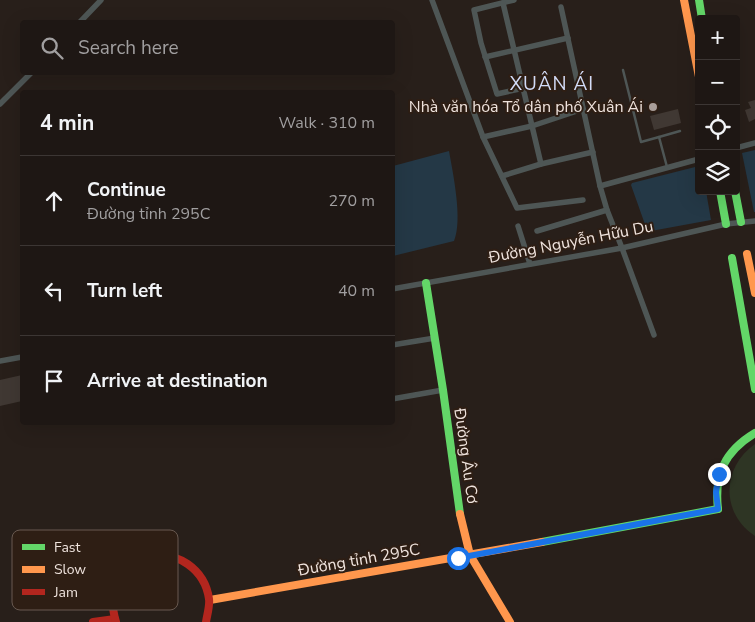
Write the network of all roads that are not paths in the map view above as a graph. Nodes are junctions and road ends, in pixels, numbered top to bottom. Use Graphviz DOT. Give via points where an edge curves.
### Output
graph roads {
  1 [pos="101,0"];
  2 [pos="432,0"];
  3 [pos="514,0"];
  4 [pos="684,0"];
  5 [pos="699,0"];
  6 [pos="503,3"];
  7 [pos="561,7"];
  8 [pos="701,15"];
  9 [pos="82,20"];
  10 [pos="695,32"];
  11 [pos="568,38"];
  12 [pos="515,49"];
  13 [pos="485,56"];
  14 [pos="623,70"];
  15 [pos="29,75"];
  16 [pos="524,88"];
  17 [pos="0,104"];
  18 [pos="584,109"];
  19 [pos="532,126"];
  20 [pos="680,132"];
  21 [pos="483,137"];
  22 [pos="660,137"];
  23 [pos="755,143"];
  24 [pos="740,147"];
  25 [pos="593,152"];
  26 [pos="695,160"];
  27 [pos="541,164"];
  28 [pos="667,167"];
  29 [pos="502,176"];
  30 [pos="600,186"];
  31 [pos="721,195"];
  32 [pos="736,195"];
  33 [pos="583,200"];
  34 [pos="607,210"];
  35 [pos="755,221"];
  36 [pos="741,222"];
  37 [pos="726,224"];
  38 [pos="518,226"];
  39 [pos="537,231"];
  40 [pos="622,248"];
  41 [pos="748,254"];
  42 [pos="732,258"];
  43 [pos="530,264"];
  44 [pos="426,283"];
  45 [pos="395,288"];
  46 [pos="755,292"];
  47 [pos="654,335"];
  48 [pos="435,338"];
  49 [pos="395,345"];
  50 [pos="20,357"];
  51 [pos="0,361"];
  52 [pos="755,389"];
  53 [pos="443,390"];
  54 [pos="395,398"];
  55 [pos="755,433"];
  56 [pos="470,555"];
  57 [pos="178,559"];
  58 [pos="210,600"];
  59 [pos="115,620"];
  60 [pos="93,622"];
  61 [pos="206,622"];
  62 [pos="510,622"];
  1 -- 9 [label="street"];
  2 -- 21 [label="street"];
  3 -- 6 [label="street"];
  4 -- 10 [label="main road"];
  5 -- 8 [label="main road"];
  6 -- 12 [label="street"];
  6 -- 13 [label="street" via="474,10"];
  7 -- 11 [label="street"];
  11 -- 12 [label="street"];
  11 -- 18 [label="street"];
  12 -- 13 [label="street"];
  12 -- 16 [label="street"];
  13 -- 16 [label="street" via="496,94"];
  14 -- 22 [label="lane" via="640,142"];
  15 -- 17 [label="street"];
  16 -- 19 [label="street"];
  18 -- 19 [label="street"];
  18 -- 25 [label="street"];
  19 -- 21 [label="street"];
  19 -- 27 [label="street"];
  20 -- 22 [label="lane"];
  21 -- 29 [label="street"];
  22 -- 28 [label="lane"];
  23 -- 24 [label="street"];
  25 -- 27 [label="street"];
  25 -- 30 [label="street"];
  26 -- 28 [label="street"];
  27 -- 29 [label="street"];
  28 -- 30 [label="street"];
  29 -- 33 [label="street" via="517,208"];
  30 -- 34 [label="street"];
  31 -- 37 [label="main road"];
  32 -- 36 [label="main road"];
  34 -- 39 [label="street"];
  34 -- 40 [label="street"];
  35 -- 36 [label="street, Đường Nguyễn Hữu Du"];
  36 -- 37 [label="street, Đường Nguyễn Hữu Du"];
  37 -- 40 [label="street, Đường Nguyễn Hữu Du"];
  38 -- 43 [label="street"];
  40 -- 43 [label="street, Đường Nguyễn Hữu Du"];
  40 -- 47 [label="street"];
  41 -- 46 [label="main road"];
  42 -- 52 [label="main road"];
  43 -- 44 [label="street, Đường Nguyễn Hữu Du"];
  44 -- 45 [label="street, Đường Nguyễn Hữu Du"];
  44 -- 48 [label="main road, Đường Âu Cơ"];
  48 -- 49 [label="street"];
  48 -- 53 [label="main road, Đường Âu Cơ"];
  50 -- 51 [label="street"];
  53 -- 54 [label="street"];
  53 -- 56 [label="main road, Đường Âu Cơ" via="461,522"];
  55 -- 56 [label="main road, Đường tỉnh 295C" via="735,447 722,467 717,486 718,509"];
  56 -- 58 [label="main road, Đường tỉnh 295C"];
  56 -- 62 [label="main road, Đường Âu Cơ"];
  57 -- 58 [label="main road" via="196,570 204,581"];
  58 -- 61 [label="main road"];
  59 -- 60 [label="main road"];
}
